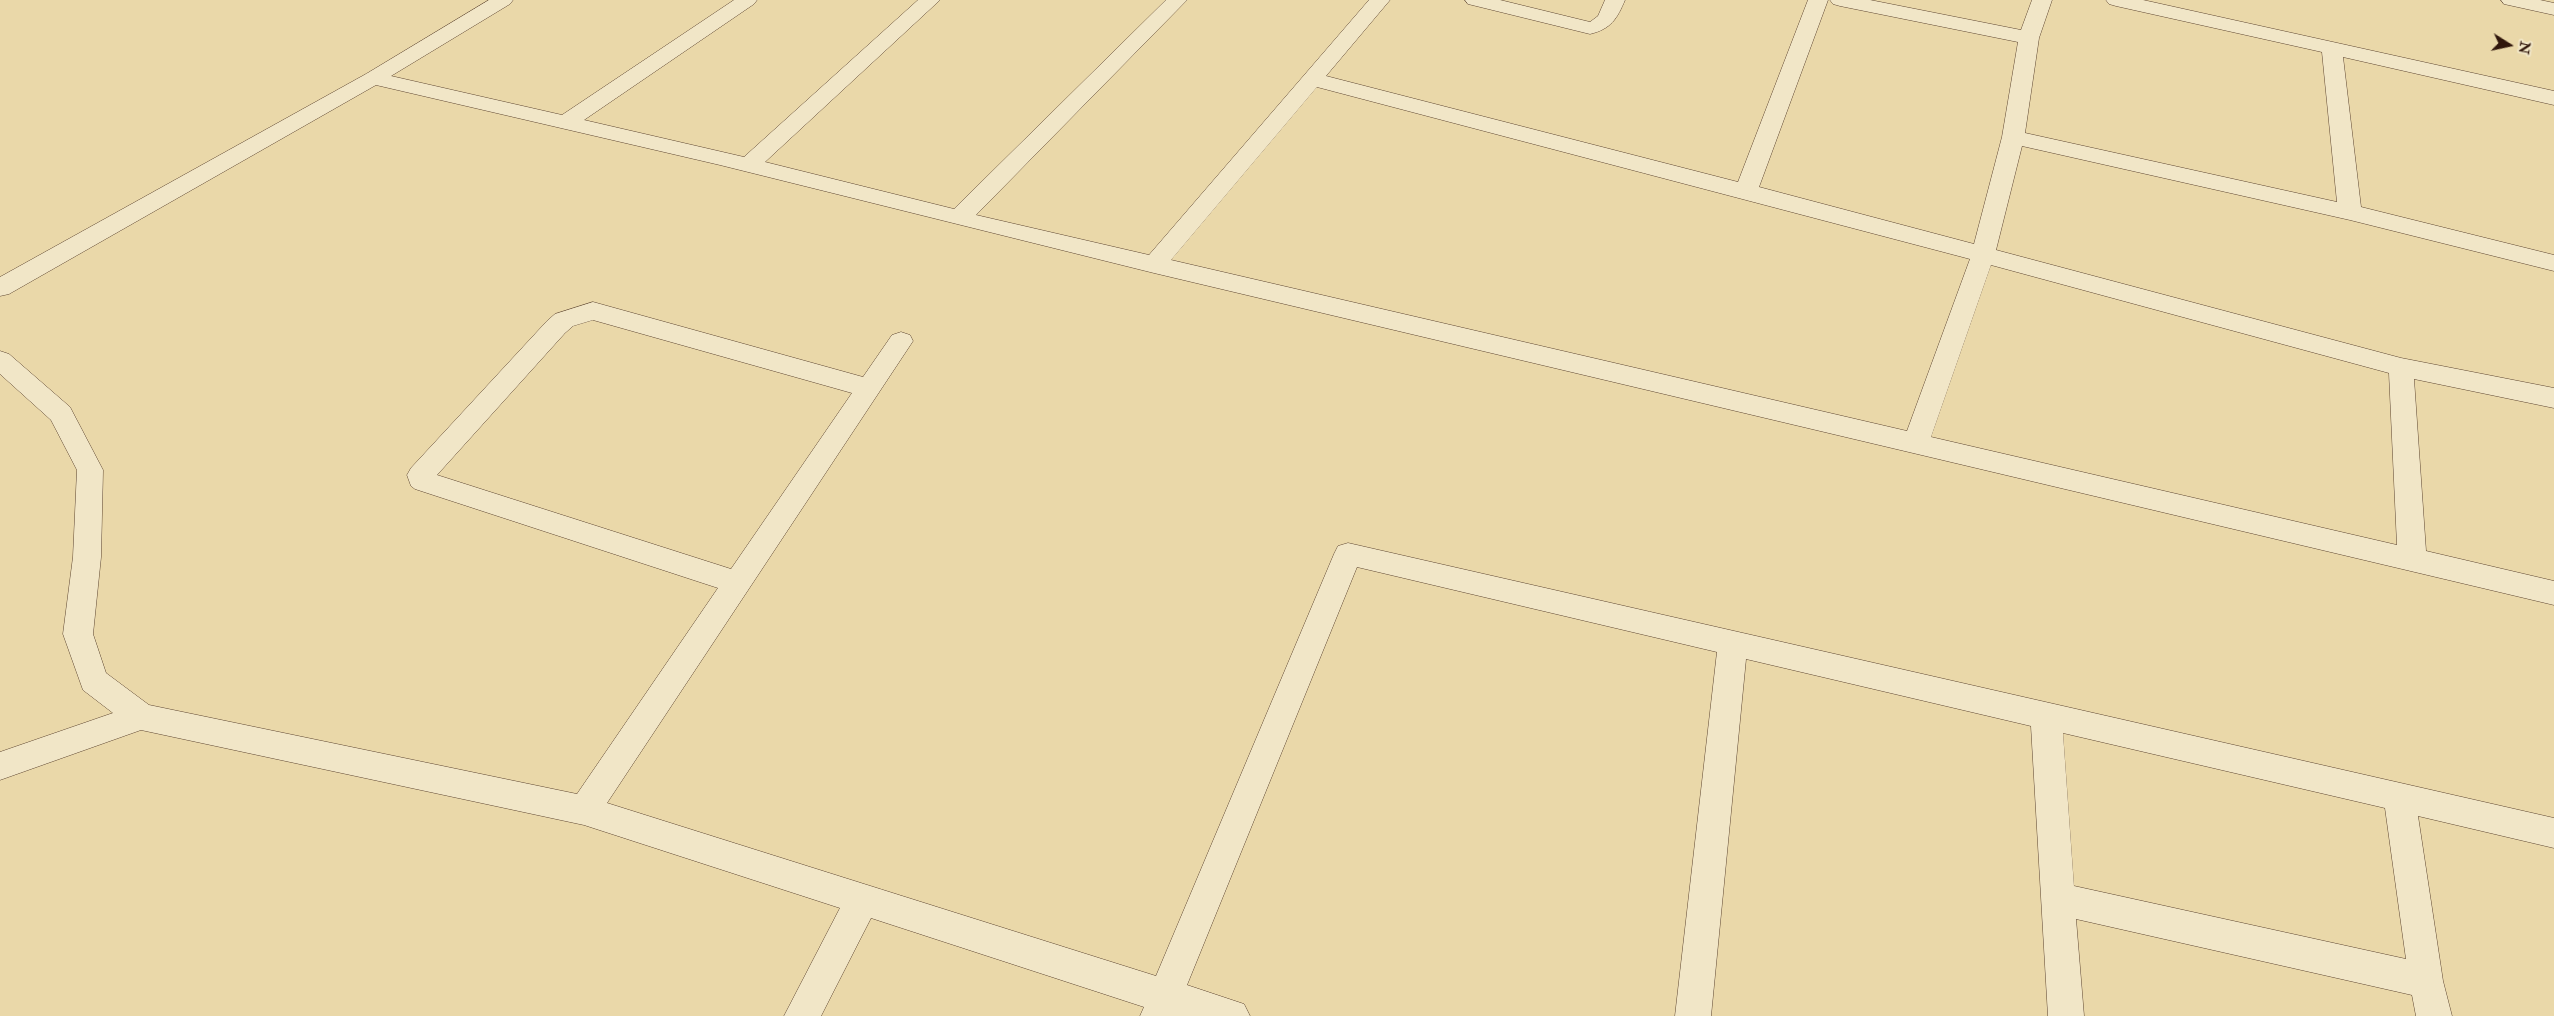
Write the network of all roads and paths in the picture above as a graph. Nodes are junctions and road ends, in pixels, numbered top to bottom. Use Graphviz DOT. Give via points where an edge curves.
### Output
graph roads {
  1 [pos="461,0"];
  2 [pos="503,0"];
  3 [pos="746,0"];
  4 [pos="930,0"];
  5 [pos="1177,0"];
  6 [pos="1380,0"];
  7 [pos="1475,0"];
  8 [pos="1615,0"];
  9 [pos="1818,0"];
  10 [pos="1840,0"];
  11 [pos="2042,0"];
  12 [pos="2116,0"];
  13 [pos="2511,0"];
  14 [pos="2554,9"];
  15 [pos="478,15"];
  16 [pos="2029,38"];
  17 [pos="2332,48"];
  18 [pos="373,78"];
  19 [pos="1312,80"];
  20 [pos="2554,98"];
  21 [pos="566,122"];
  22 [pos="2013,137"];
  23 [pos="748,165"];
  24 [pos="1746,191"];
  25 [pos="2350,212"];
  26 [pos="959,218"];
  27 [pos="1983,255"];
  28 [pos="2554,263"];
  29 [pos="1154,264"];
  30 [pos="0,288"];
  31 [pos="901,342"];
  32 [pos="0,360"];
  33 [pos="2401,367"];
  34 [pos="869,388"];
  35 [pos="2554,398"];
  36 [pos="1916,442"];
  37 [pos="2412,559"];
  38 [pos="738,583"];
  39 [pos="2554,593"];
  40 [pos="1733,644"];
  41 [pos="2046,716"];
  42 [pos="141,717"];
  43 [pos="0,766"];
  44 [pos="2399,797"];
  45 [pos="584,810"];
  46 [pos="2554,832"];
  47 [pos="863,899"];
  48 [pos="2059,899"];
  49 [pos="2426,981"];
  50 [pos="1161,1006"];
  51 [pos="802,1016"];
  52 [pos="1232,1016"];
  53 [pos="1693,1016"];
  54 [pos="2066,1016"];
  55 [pos="2434,1016"];
  1 -- 15 [label="street"];
  2 -- 15 [label="street"];
  3 -- 21 [label="street"];
  4 -- 23 [label="street"];
  5 -- 26 [label="street"];
  6 -- 19 [label="street"];
  7 -- 8 [label="street" via="1590,28 1604,23"];
  9 -- 24 [label="street"];
  10 -- 16 [label="street"];
  11 -- 16 [label="street"];
  12 -- 17 [label="street"];
  13 -- 14 [label="street"];
  15 -- 18 [label="street"];
  16 -- 22 [label="street"];
  17 -- 20 [label="street"];
  17 -- 25 [label="street"];
  18 -- 21 [label="street"];
  18 -- 30 [label="street"];
  19 -- 24 [label="street"];
  19 -- 29 [label="street"];
  21 -- 23 [label="street"];
  22 -- 25 [label="street"];
  22 -- 27 [label="street"];
  23 -- 26 [label="street"];
  24 -- 27 [label="street"];
  25 -- 28 [label="street"];
  26 -- 29 [label="street"];
  27 -- 33 [label="street"];
  27 -- 36 [label="street"];
  29 -- 36 [label="street"];
  31 -- 34 [label="street"];
  32 -- 42 [label="street" via="61,414 90,470 87,557 78,634 94,681"];
  33 -- 35 [label="street"];
  33 -- 37 [label="street"];
  34 -- 38 [label="street"];
  34 -- 38 [label="street" via="601,312 588,312 556,326 421,475 425,482"];
  36 -- 37 [label="street"];
  37 -- 39 [label="street"];
  38 -- 45 [label="street"];
  40 -- 41 [label="street"];
  40 -- 50 [label="street" via="1348,554"];
  40 -- 53 [label="street"];
  41 -- 44 [label="street"];
  41 -- 48 [label="street"];
  42 -- 43 [label="street"];
  42 -- 45 [label="street"];
  44 -- 46 [label="street"];
  44 -- 49 [label="street"];
  45 -- 47 [label="street"];
  47 -- 50 [label="street"];
  47 -- 51 [label="street"];
  48 -- 49 [label="street"];
  48 -- 54 [label="street"];
  49 -- 55 [label="street"];
  50 -- 52 [label="street"];
}
